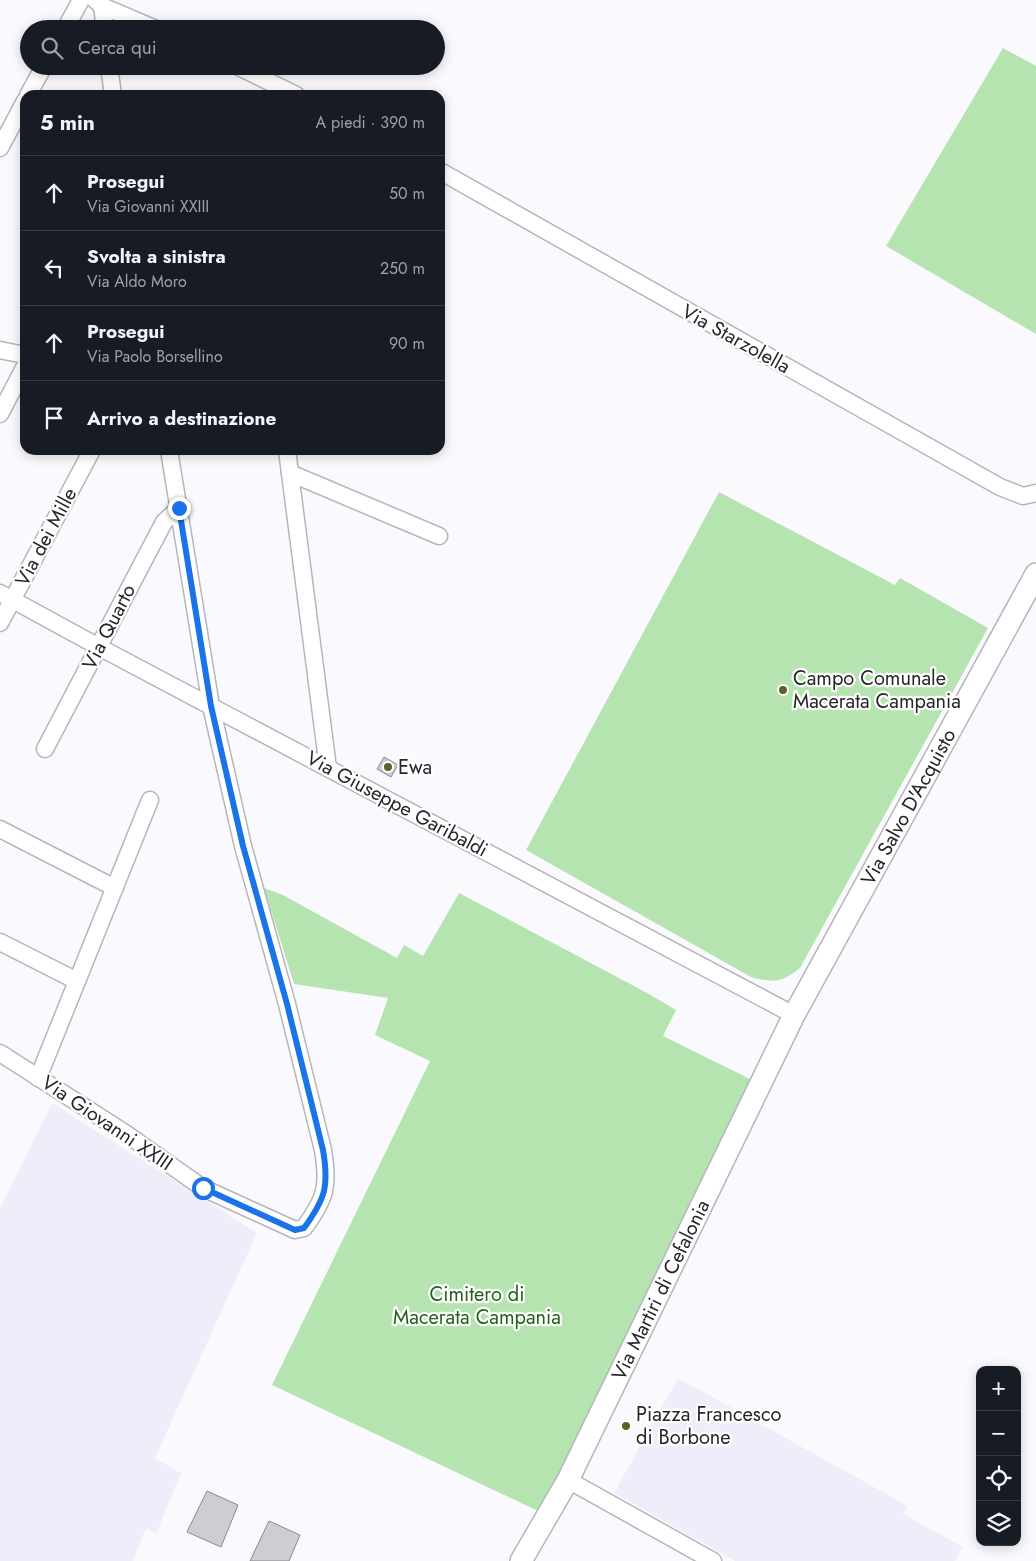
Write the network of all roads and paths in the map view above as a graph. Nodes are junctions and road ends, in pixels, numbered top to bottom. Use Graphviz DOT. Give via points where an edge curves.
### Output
graph roads {
  1 [pos="81,0"];
  2 [pos="99,3"];
  3 [pos="70,20"];
  4 [pos="102,20"];
  5 [pos="136,20"];
  6 [pos="39,75"];
  7 [pos="110,75"];
  8 [pos="255,75"];
  9 [pos="31,90"];
  10 [pos="112,90"];
  11 [pos="286,90"];
  12 [pos="20,110"];
  13 [pos="0,148"];
  14 [pos="445,174"];
  15 [pos="0,350"];
  16 [pos="20,354"];
  17 [pos="20,376"];
  18 [pos="0,414"];
  19 [pos="89,455"];
  20 [pos="170,455"];
  21 [pos="288,455"];
  22 [pos="290,473"];
  23 [pos="1036,494"];
  24 [pos="179,508"];
  25 [pos="439,536"];
  26 [pos="1036,574"];
  27 [pos="6,596"];
  28 [pos="0,623"];
  29 [pos="99,647"];
  30 [pos="211,706"];
  31 [pos="45,749"];
  32 [pos="328,768"];
  33 [pos="150,800"];
  34 [pos="0,830"];
  35 [pos="115,888"];
  36 [pos="0,942"];
  37 [pos="77,981"];
  38 [pos="794,1015"];
  39 [pos="0,1054"];
  40 [pos="38,1078"];
  41 [pos="568,1480"];
  42 [pos="521,1561"];
  43 [pos="712,1561"];
  1 -- 3 [label="street"];
  2 -- 4 [label="street"];
  2 -- 5 [label="street"];
  6 -- 9 [label="street"];
  7 -- 10 [label="street"];
  8 -- 11 [label="street"];
  12 -- 13 [label="street"];
  14 -- 23 [label="street, Via Starzolella" via="1000,487 1023,496"];
  15 -- 16 [label="street"];
  17 -- 18 [label="street"];
  19 -- 27 [label="street, Via dei Mille"];
  20 -- 24 [label="street"];
  21 -- 22 [label="street"];
  22 -- 25 [label="street"];
  22 -- 32 [label="street"];
  24 -- 29 [label="street, Via Quarto" via="164,522"];
  24 -- 30 [label="street"];
  26 -- 38 [label="street, Via Salvo D'Acquisto"];
  27 -- 28 [label="street, Via dei Mille"];
  27 -- 29 [label="street, Via Giuseppe Garibaldi"];
  29 -- 30 [label="street, Via Giuseppe Garibaldi"];
  29 -- 31 [label="street, Via Quarto"];
  30 -- 32 [label="street, Via Giuseppe Garibaldi"];
  30 -- 40 [label="street, Via Giovanni XXIII" via="243,846 323,1150 326,1188 316,1212 304,1228 295,1230 203,1188"];
  32 -- 38 [label="street, Via Giuseppe Garibaldi"];
  33 -- 35 [label="street"];
  34 -- 35 [label="street"];
  35 -- 37 [label="street"];
  36 -- 37 [label="street"];
  37 -- 40 [label="street"];
  38 -- 41 [label="street, Via Martiri di Cefalonia"];
  39 -- 40 [label="street, Via Giovanni XXIII"];
  41 -- 42 [label="street, Via Martiri di Cefalonia"];
  41 -- 43 [label="street"];
}
